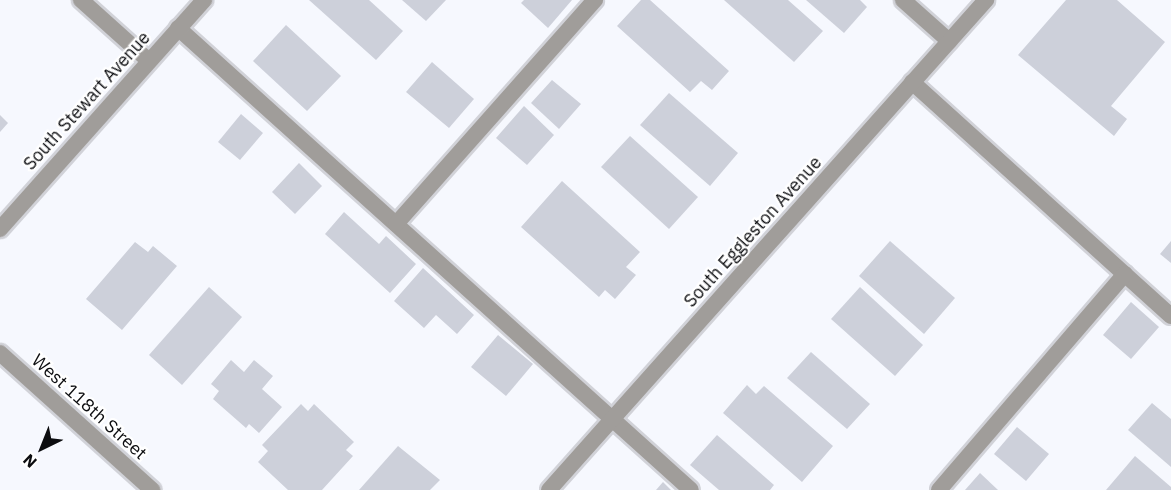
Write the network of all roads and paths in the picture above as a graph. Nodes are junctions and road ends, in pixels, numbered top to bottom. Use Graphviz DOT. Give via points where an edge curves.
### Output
graph roads {
  1 [pos="81,0"];
  2 [pos="204,0"];
  3 [pos="595,0"];
  4 [pos="903,0"];
  5 [pos="986,0"];
  6 [pos="178,28"];
  7 [pos="949,41"];
  8 [pos="149,61"];
  9 [pos="912,82"];
  10 [pos="396,224"];
  11 [pos="0,229"];
  12 [pos="1125,274"];
  13 [pos="1171,316"];
  14 [pos="0,352"];
  15 [pos="612,419"];
  16 [pos="152,490"];
  17 [pos="549,490"];
  18 [pos="691,490"];
  19 [pos="939,490"];
  1 -- 8 [label="street"];
  2 -- 6 [label="street, South Stewart Avenue"];
  3 -- 10 [label="street"];
  4 -- 7 [label="street"];
  5 -- 7 [label="street, South Eggleston Avenue"];
  6 -- 8 [label="street, South Stewart Avenue"];
  6 -- 10 [label="street"];
  7 -- 9 [label="street, South Eggleston Avenue"];
  8 -- 11 [label="street, South Stewart Avenue"];
  9 -- 12 [label="street"];
  9 -- 15 [label="street, South Eggleston Avenue"];
  10 -- 15 [label="street"];
  12 -- 13 [label="street"];
  12 -- 19 [label="street"];
  14 -- 16 [label="street, West 118th Street"];
  15 -- 17 [label="street, South Eggleston Avenue"];
  15 -- 18 [label="street"];
}
